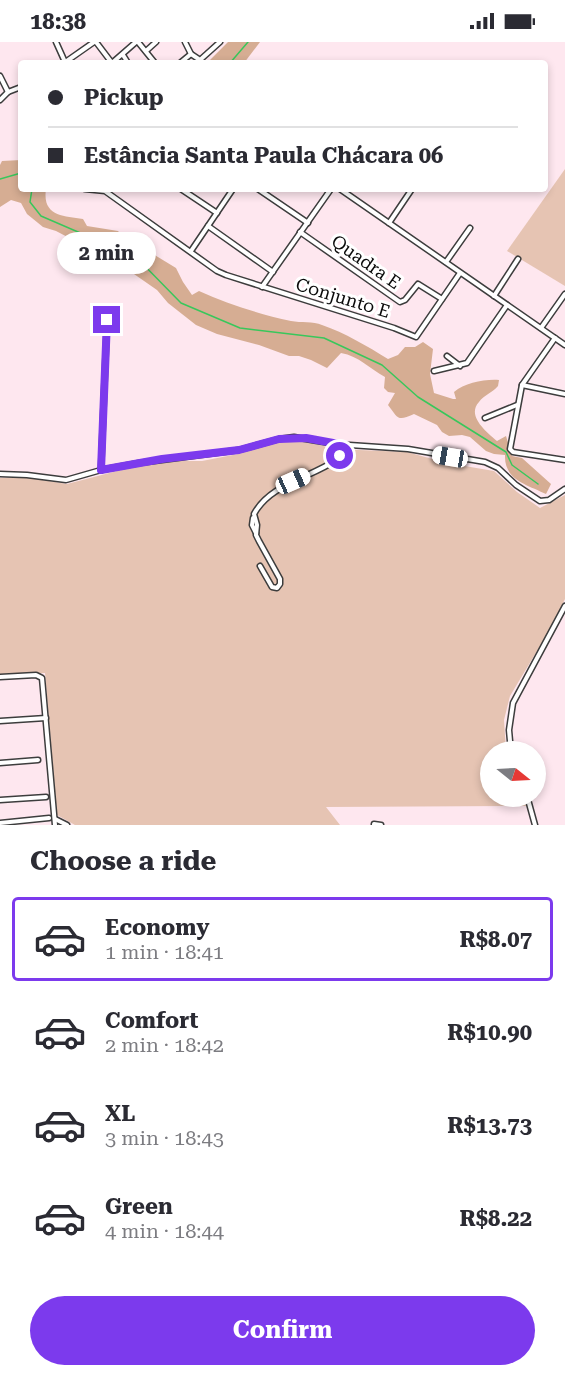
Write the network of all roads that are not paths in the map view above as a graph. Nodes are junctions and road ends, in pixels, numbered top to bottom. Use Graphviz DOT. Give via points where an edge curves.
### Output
graph roads {
  1 [pos="56,42"];
  2 [pos="137,42"];
  3 [pos="156,42"];
  4 [pos="185,42"];
  5 [pos="220,42"];
  6 [pos="92,43"];
  7 [pos="146,51"];
  8 [pos="191,54"];
  9 [pos="123,55"];
  10 [pos="64,60"];
  11 [pos="68,60"];
  12 [pos="109,60"];
  13 [pos="116,60"];
  14 [pos="126,60"];
  15 [pos="153,60"];
  16 [pos="184,60"];
  17 [pos="0,76"];
  18 [pos="18,88"];
  19 [pos="8,92"];
  20 [pos="0,100"];
  21 [pos="110,192"];
  22 [pos="186,192"];
  23 [pos="231,192"];
  24 [pos="262,192"];
  25 [pos="329,192"];
  26 [pos="344,192"];
  27 [pos="410,192"];
  28 [pos="217,213"];
  29 [pos="308,223"];
  30 [pos="389,223"];
  31 [pos="208,226"];
  32 [pos="470,228"];
  33 [pos="300,232"];
  34 [pos="191,251"];
  35 [pos="518,260"];
  36 [pos="446,262"];
  37 [pos="273,272"];
  38 [pos="460,273"];
  39 [pos="262,287"];
  40 [pos="565,294"];
  41 [pos="494,296"];
  42 [pos="442,299"];
  43 [pos="507,305"];
  44 [pos="107,320"];
  45 [pos="541,328"];
  46 [pos="555,338"];
  47 [pos="565,345"];
  48 [pos="447,356"];
  49 [pos="460,366"];
  50 [pos="434,371"];
  51 [pos="522,385"];
  52 [pos="565,394"];
  53 [pos="518,405"];
  54 [pos="485,418"];
  55 [pos="344,445"];
  56 [pos="565,460"];
  57 [pos="101,470"];
  58 [pos="0,474"];
  59 [pos="565,489"];
  60 [pos="260,566"];
  61 [pos="565,606"];
  62 [pos="0,677"];
  63 [pos="46,718"];
  64 [pos="0,721"];
  65 [pos="510,741"];
  66 [pos="38,760"];
  67 [pos="0,763"];
  68 [pos="46,796"];
  69 [pos="0,800"];
  70 [pos="530,807"];
  71 [pos="49,818"];
  72 [pos="55,819"];
  73 [pos="0,823"];
  74 [pos="374,824"];
  75 [pos="55,825"];
  76 [pos="67,825"];
  77 [pos="381,825"];
  78 [pos="535,825"];
  1 -- 10 [label="street"];
  2 -- 7 [label="street"];
  2 -- 9 [label="street"];
  3 -- 7 [label="street"];
  4 -- 8 [label="street"];
  5 -- 8 [label="street" via="200,60"];
  6 -- 11 [label="street"];
  6 -- 12 [label="street"];
  7 -- 15 [label="street"];
  8 -- 16 [label="street"];
  9 -- 13 [label="street"];
  9 -- 14 [label="street"];
  17 -- 19 [label="street"];
  18 -- 19 [label="street"];
  19 -- 20 [label="street"];
  21 -- 34 [label="street, Conjunto E"];
  22 -- 28 [label="street"];
  23 -- 28 [label="street"];
  24 -- 29 [label="street"];
  25 -- 29 [label="street"];
  26 -- 30 [label="street"];
  27 -- 30 [label="street"];
  28 -- 31 [label="street"];
  29 -- 33 [label="street"];
  30 -- 36 [label="street"];
  31 -- 34 [label="street"];
  31 -- 37 [label="street"];
  32 -- 36 [label="street"];
  33 -- 37 [label="street"];
  33 -- 42 [label="street, Quadra E" via="400,302 418,284"];
  34 -- 39 [label="street, Conjunto E" via="226,276"];
  35 -- 41 [label="street"];
  36 -- 38 [label="street"];
  37 -- 39 [label="street"];
  38 -- 41 [label="street"];
  38 -- 42 [label="street"];
  39 -- 42 [label="street, Conjunto E" via="416,337"];
  40 -- 45 [label="street"];
  41 -- 43 [label="street"];
  43 -- 45 [label="street"];
  43 -- 49 [label="street" via="467,363"];
  44 -- 57 [label="street"];
  45 -- 46 [label="street"];
  46 -- 47 [label="street"];
  46 -- 51 [label="street"];
  48 -- 49 [label="street"];
  49 -- 50 [label="street"];
  51 -- 52 [label="street"];
  51 -- 53 [label="street"];
  53 -- 54 [label="street"];
  53 -- 56 [label="street" via="511,451"];
  55 -- 57 [label="street" via="306,438 279,439 239,450"];
  55 -- 59 [label="street" via="408,449 485,462 540,501"];
  55 -- 60 [label="street" via="336,460 281,489 260,505 254,517 256,535 280,579 277,588 272,587"];
  57 -- 58 [label="street" via="66,480"];
  61 -- 65 [label="street" via="513,704"];
  62 -- 63 [label="street" via="40,676"];
  63 -- 64 [label="street"];
  63 -- 72 [label="street"];
  66 -- 67 [label="street"];
  68 -- 69 [label="street"];
  70 -- 78 [label="street"];
  71 -- 73 [label="street"];
  72 -- 75 [label="street"];
  72 -- 76 [label="street"];
  74 -- 77 [label="street"];
}
